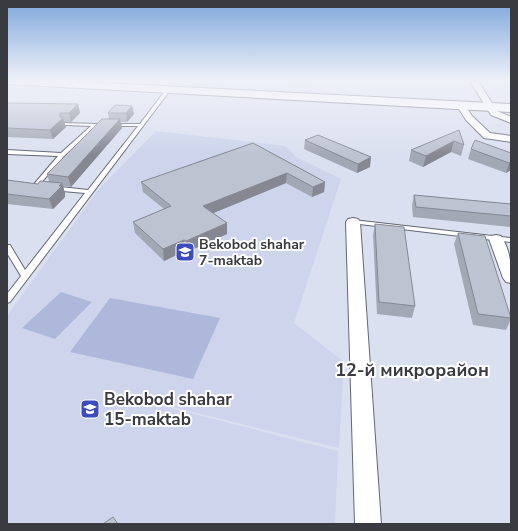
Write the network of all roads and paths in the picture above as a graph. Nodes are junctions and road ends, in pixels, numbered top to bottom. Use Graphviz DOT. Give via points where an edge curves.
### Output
graph roads {
  1 [pos="156,106"];
  2 [pos="374,106"];
  3 [pos="380,106"];
  4 [pos="485,106"];
  5 [pos="511,108"];
  6 [pos="511,111"];
  7 [pos="466,113"];
  8 [pos="489,114"];
  9 [pos="511,120"];
  10 [pos="64,124"];
  11 [pos="96,124"];
  12 [pos="142,125"];
  13 [pos="511,139"];
  14 [pos="7,152"];
  15 [pos="62,155"];
  16 [pos="90,192"];
  17 [pos="353,222"];
  18 [pos="496,239"];
  19 [pos="511,240"];
  20 [pos="7,247"];
  21 [pos="25,276"];
  22 [pos="511,278"];
  23 [pos="7,300"];
  24 [pos="368,524"];
  1 -- 12 [label="lane"];
  2 -- 7 [label="main road"];
  3 -- 8 [label="main road"];
  4 -- 8 [label="street"];
  5 -- 8 [label="main road"];
  6 -- 8 [label="main road"];
  7 -- 8 [label="main road"];
  7 -- 13 [label="street" via="487,136"];
  8 -- 9 [label="street"];
  10 -- 11 [label="lane"];
  11 -- 12 [label="lane"];
  11 -- 15 [label="lane"];
  12 -- 16 [label="lane"];
  14 -- 15 [label="lane"];
  15 -- 16 [label="lane" via="37,184 40,188"];
  16 -- 21 [label="lane"];
  17 -- 18 [label="lane"];
  17 -- 24 [label="street"];
  18 -- 19 [label="lane"];
  18 -- 22 [label="street"];
  20 -- 21 [label="lane"];
  21 -- 23 [label="lane"];
}
